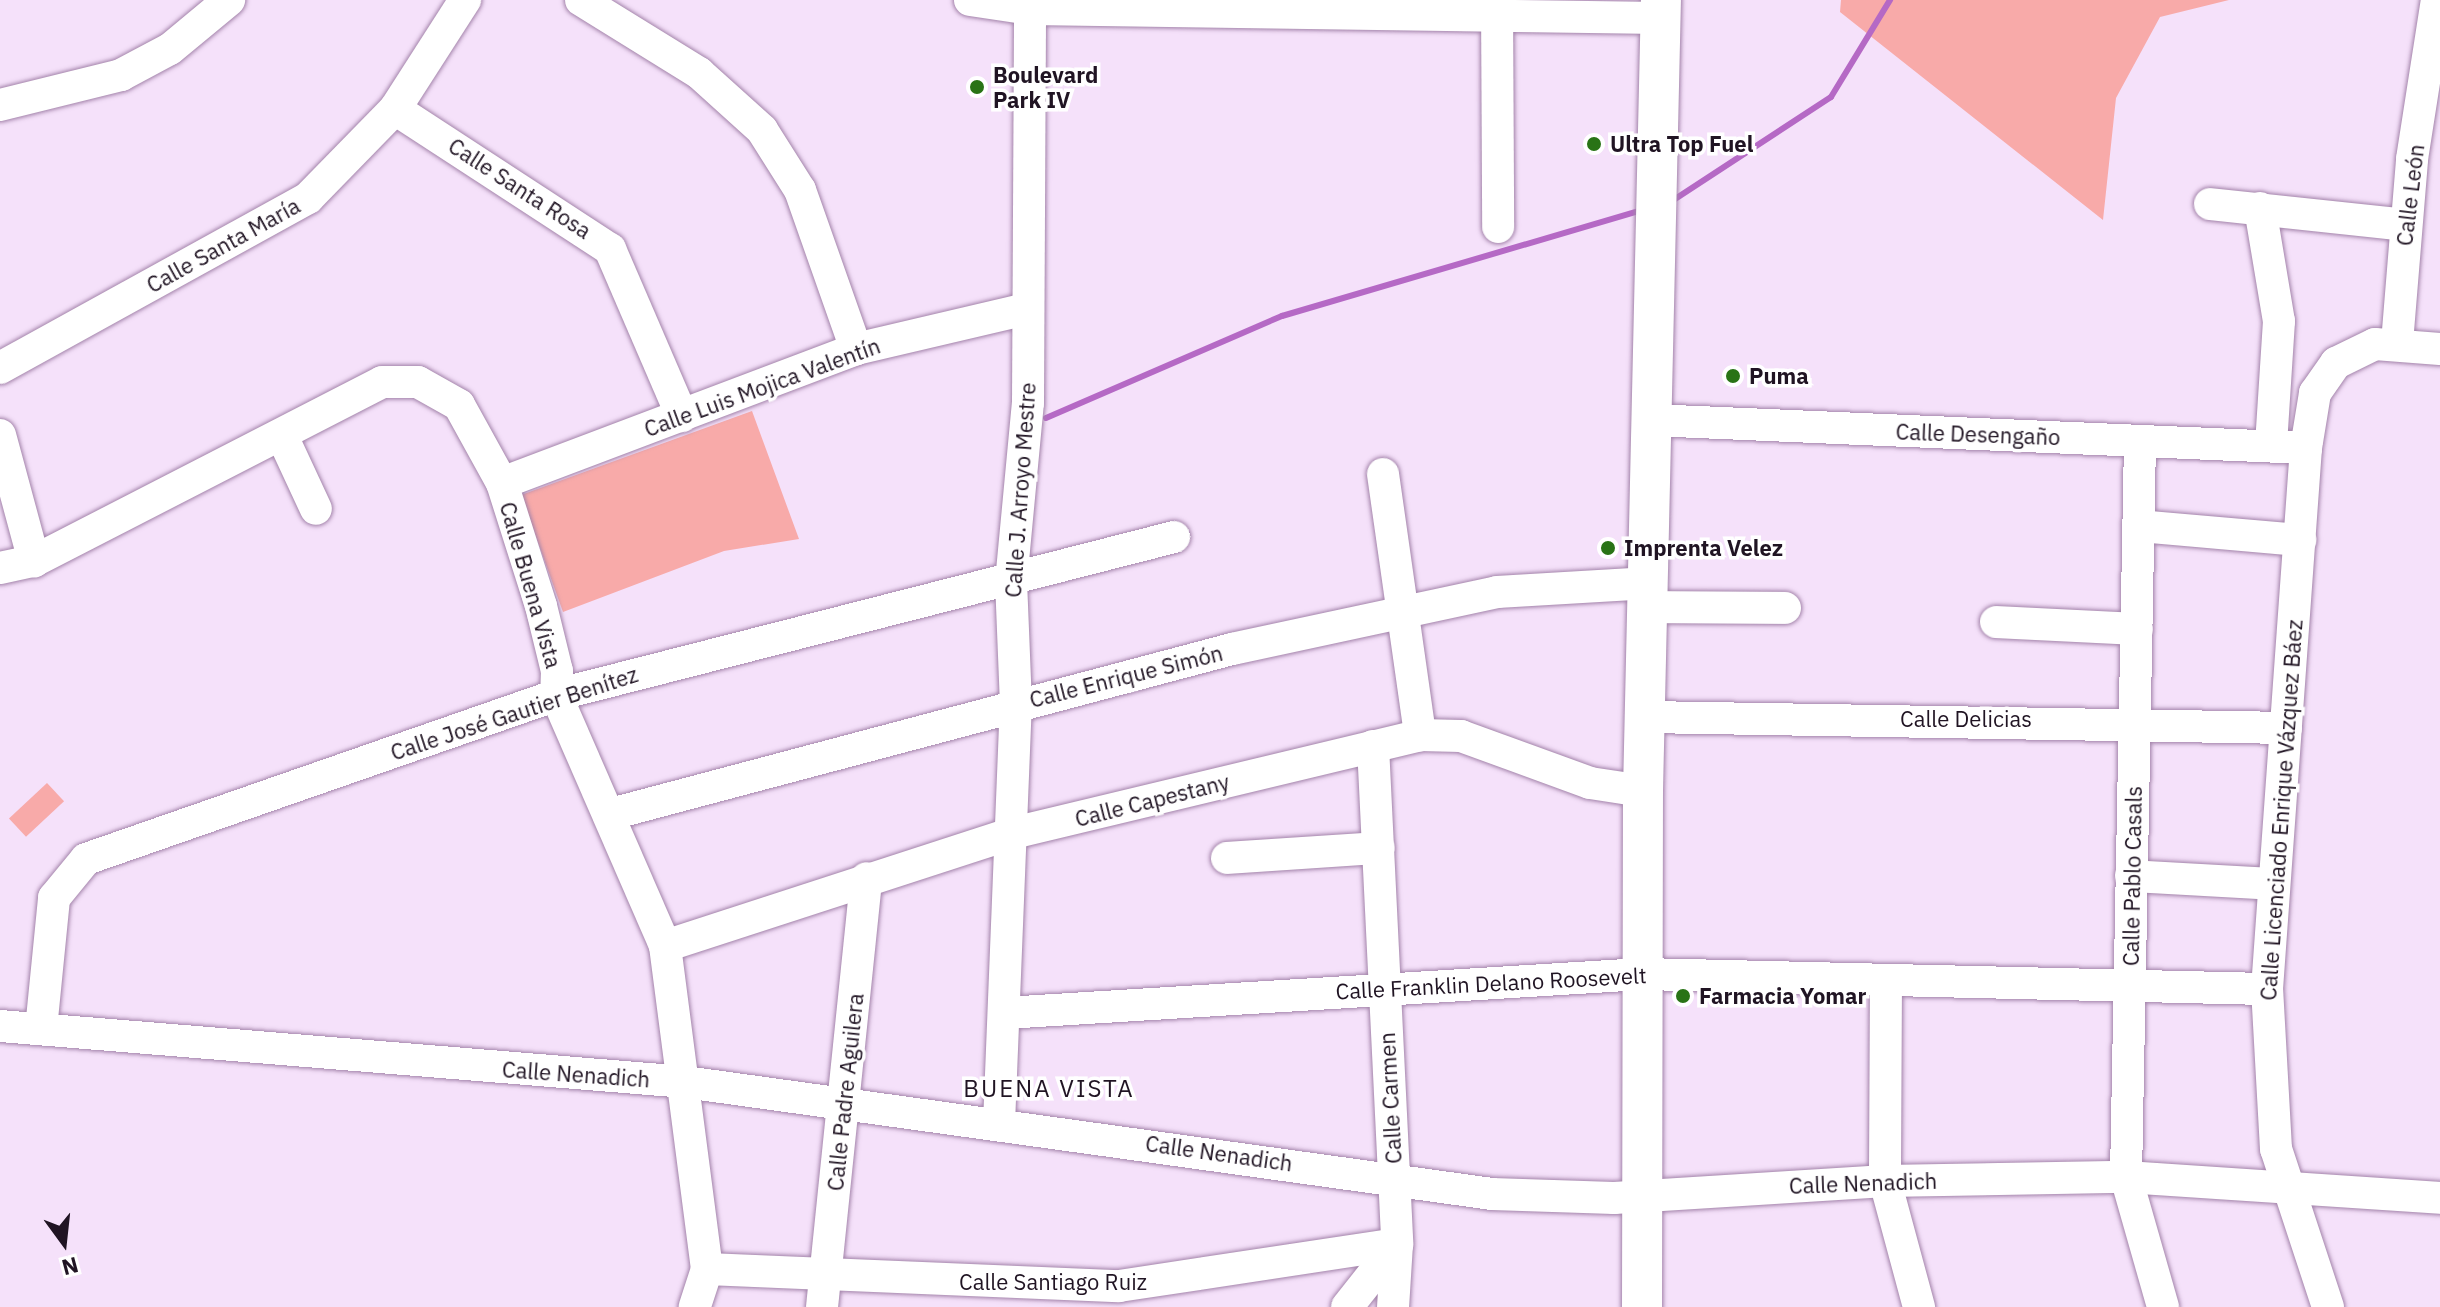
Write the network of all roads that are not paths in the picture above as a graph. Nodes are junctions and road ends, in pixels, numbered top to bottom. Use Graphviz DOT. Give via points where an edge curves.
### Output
graph roads {
  1 [pos="229,0"];
  2 [pos="465,0"];
  3 [pos="581,0"];
  4 [pos="970,0"];
  5 [pos="2437,0"];
  6 [pos="1030,5"];
  7 [pos="1184,5"];
  8 [pos="1342,5"];
  9 [pos="1496,7"];
  10 [pos="1661,9"];
  11 [pos="2434,84"];
  12 [pos="0,105"];
  13 [pos="395,109"];
  14 [pos="2210,204"];
  15 [pos="2260,208"];
  16 [pos="2405,225"];
  17 [pos="1498,227"];
  18 [pos="1027,309"];
  19 [pos="2397,343"];
  20 [pos="856,349"];
  21 [pos="2440,349"];
  22 [pos="0,368"];
  23 [pos="682,416"];
  24 [pos="1651,420"];
  25 [pos="0,435"];
  26 [pos="283,438"];
  27 [pos="2140,441"];
  28 [pos="2271,445"];
  29 [pos="2306,448"];
  30 [pos="1383,474"];
  31 [pos="502,483"];
  32 [pos="316,509"];
  33 [pos="2139,526"];
  34 [pos="1174,537"];
  35 [pos="2300,540"];
  36 [pos="34,561"];
  37 [pos="0,568"];
  38 [pos="1011,582"];
  39 [pos="1649,595"];
  40 [pos="1785,608"];
  41 [pos="1407,612"];
  42 [pos="1996,622"];
  43 [pos="2137,629"];
  44 [pos="556,695"];
  45 [pos="1016,705"];
  46 [pos="1646,717"];
  47 [pos="2135,720"];
  48 [pos="2286,728"];
  49 [pos="1420,735"];
  50 [pos="1373,746"];
  51 [pos="1643,791"];
  52 [pos="611,814"];
  53 [pos="1013,833"];
  54 [pos="1379,848"];
  55 [pos="1227,858"];
  56 [pos="2131,876"];
  57 [pos="866,878"];
  58 [pos="2274,884"];
  59 [pos="665,946"];
  60 [pos="1643,974"];
  61 [pos="1886,980"];
  62 [pos="2130,985"];
  63 [pos="1385,989"];
  64 [pos="2267,989"];
  65 [pos="1005,1013"];
  66 [pos="0,1026"];
  67 [pos="41,1029"];
  68 [pos="685,1082"];
  69 [pos="844,1102"];
  70 [pos="999,1124"];
  71 [pos="1394,1177"];
  72 [pos="2126,1177"];
  73 [pos="1885,1181"];
  74 [pos="2295,1191"];
  75 [pos="1643,1192"];
  76 [pos="2440,1198"];
  77 [pos="1397,1244"];
  78 [pos="707,1269"];
  79 [pos="824,1292"];
  80 [pos="695,1307"];
  81 [pos="1347,1307"];
  82 [pos="1393,1307"];
  83 [pos="1642,1307"];
  84 [pos="1919,1307"];
  85 [pos="2163,1307"];
  86 [pos="2328,1307"];
  1 -- 12 [label="street" via="170,49 121,75"];
  2 -- 13 [label="street, Calle Santa María"];
  3 -- 20 [label="street" via="699,73 762,130 800,190"];
  4 -- 6 [label="street"];
  5 -- 11 [label="street, Calle León"];
  6 -- 7 [label="street"];
  6 -- 18 [label="street, Calle J. Arroyo Mestre"];
  7 -- 8 [label="street"];
  8 -- 9 [label="street"];
  9 -- 10 [label="street"];
  9 -- 17 [label="street"];
  10 -- 24 [label="main road"];
  11 -- 16 [label="street, Calle León"];
  13 -- 22 [label="street, Calle Santa María" via="342,168 275,221"];
  13 -- 23 [label="street, Calle Santa Rosa" via="610,249"];
  14 -- 15 [label="street"];
  15 -- 16 [label="street"];
  15 -- 28 [label="street" via="2279,321"];
  16 -- 19 [label="street, Calle León"];
  18 -- 20 [label="street, Calle Luis Mojica Valentín"];
  18 -- 38 [label="street, Calle J. Arroyo Mestre" via="1028,403"];
  19 -- 21 [label="street, Calle Licenciado Enrique Vázquez Báez"];
  19 -- 29 [label="street, Calle Licenciado Enrique Vázquez Báez" via="2353,352 2323,377"];
  20 -- 23 [label="street, Calle Luis Mojica Valentín"];
  23 -- 31 [label="street, Calle Luis Mojica Valentín"];
  24 -- 27 [label="street, Calle Desengaño"];
  24 -- 39 [label="main road"];
  25 -- 36 [label="street"];
  26 -- 31 [label="street, Calle Buena Vista" via="382,382 418,382 459,405"];
  26 -- 32 [label="street"];
  26 -- 36 [label="street, Calle Buena Vista"];
  27 -- 28 [label="street, Calle Desengaño"];
  27 -- 33 [label="street, Calle Pablo Casals"];
  28 -- 29 [label="street, Calle Desengaño"];
  29 -- 35 [label="street, Calle Licenciado Enrique Vázquez Báez"];
  30 -- 41 [label="street"];
  31 -- 44 [label="street, Calle Buena Vista" via="544,619"];
  33 -- 35 [label="street"];
  33 -- 43 [label="street, Calle Pablo Casals"];
  34 -- 38 [label="street, Calle José Gautier Benítez"];
  35 -- 48 [label="street, Calle Licenciado Enrique Vázquez Báez"];
  36 -- 37 [label="street, Calle Buena Vista"];
  38 -- 44 [label="street, Calle José Gautier Benítez"];
  38 -- 45 [label="street, Calle J. Arroyo Mestre"];
  39 -- 40 [label="street, Calle Enrique Simón"];
  39 -- 41 [label="street, Calle Enrique Simón" via="1540,586"];
  39 -- 46 [label="main road"];
  41 -- 45 [label="street, Calle Enrique Simón"];
  41 -- 49 [label="street"];
  42 -- 43 [label="street"];
  43 -- 47 [label="street, Calle Pablo Casals"];
  44 -- 52 [label="street, Calle Buena Vista"];
  44 -- 67 [label="street, Calle José Gautier Benítez" via="86,859 54,898"];
  45 -- 52 [label="street, Calle Enrique Simón"];
  45 -- 53 [label="street, Calle J. Arroyo Mestre"];
  46 -- 47 [label="street, Calle Delicias"];
  46 -- 51 [label="main road"];
  47 -- 48 [label="street, Calle Delicias"];
  47 -- 56 [label="street, Calle Pablo Casals"];
  48 -- 58 [label="street, Calle Licenciado Enrique Vázquez Báez"];
  49 -- 50 [label="street, Calle Capestany"];
  49 -- 51 [label="street, Calle Capestany" via="1461,736 1590,783"];
  50 -- 53 [label="street, Calle Capestany"];
  50 -- 54 [label="street, Calle Carmen"];
  51 -- 60 [label="main road"];
  52 -- 59 [label="street, Calle Buena Vista"];
  53 -- 57 [label="street, Calle Capestany"];
  53 -- 65 [label="street, Calle J. Arroyo Mestre"];
  54 -- 55 [label="street"];
  54 -- 63 [label="street, Calle Carmen"];
  56 -- 58 [label="street"];
  56 -- 62 [label="street, Calle Pablo Casals"];
  57 -- 59 [label="street, Calle Capestany"];
  57 -- 69 [label="street, Calle Padre Aguilera"];
  58 -- 64 [label="street, Calle Licenciado Enrique Vázquez Báez"];
  59 -- 68 [label="street, Calle Buena Vista"];
  60 -- 61 [label="street, Calle Franklin Delano Roosevelt"];
  60 -- 63 [label="street, Calle Franklin Delano Roosevelt"];
  60 -- 75 [label="main road"];
  61 -- 62 [label="street, Calle Franklin Delano Roosevelt"];
  61 -- 73 [label="street"];
  62 -- 64 [label="street, Calle Franklin Delano Roosevelt"];
  62 -- 72 [label="street, Calle Pablo Casals"];
  63 -- 65 [label="street, Calle Franklin Delano Roosevelt"];
  63 -- 71 [label="street, Calle Carmen"];
  64 -- 74 [label="street, Calle Licenciado Enrique Vázquez Báez" via="2276,1149"];
  65 -- 70 [label="street, Calle J. Arroyo Mestre"];
  66 -- 67 [label="street, Calle Nenadich"];
  67 -- 68 [label="street, Calle Nenadich"];
  68 -- 69 [label="street, Calle Nenadich"];
  68 -- 78 [label="street, Calle Buena Vista"];
  69 -- 70 [label="street, Calle Nenadich"];
  69 -- 79 [label="street, Calle Padre Aguilera"];
  70 -- 71 [label="street, Calle Nenadich"];
  71 -- 75 [label="street, Calle Nenadich" via="1547,1197"];
  71 -- 77 [label="street, Calle Carmen"];
  72 -- 73 [label="street, Calle Nenadich"];
  72 -- 74 [label="street, Calle Nenadich"];
  72 -- 85 [label="street, Calle Pablo Casals"];
  73 -- 75 [label="street, Calle Nenadich"];
  73 -- 84 [label="street"];
  74 -- 76 [label="street, Calle Nenadich"];
  74 -- 86 [label="street, Calle Licenciado Enrique Vázquez Báez"];
  75 -- 83 [label="main road"];
  77 -- 79 [label="street, Calle Santiago Ruiz" via="1119,1286"];
  77 -- 81 [label="street"];
  77 -- 82 [label="street, Calle Carmen"];
  78 -- 79 [label="street, Calle Santiago Ruiz"];
  78 -- 80 [label="street, Calle Buena Vista"];
}
